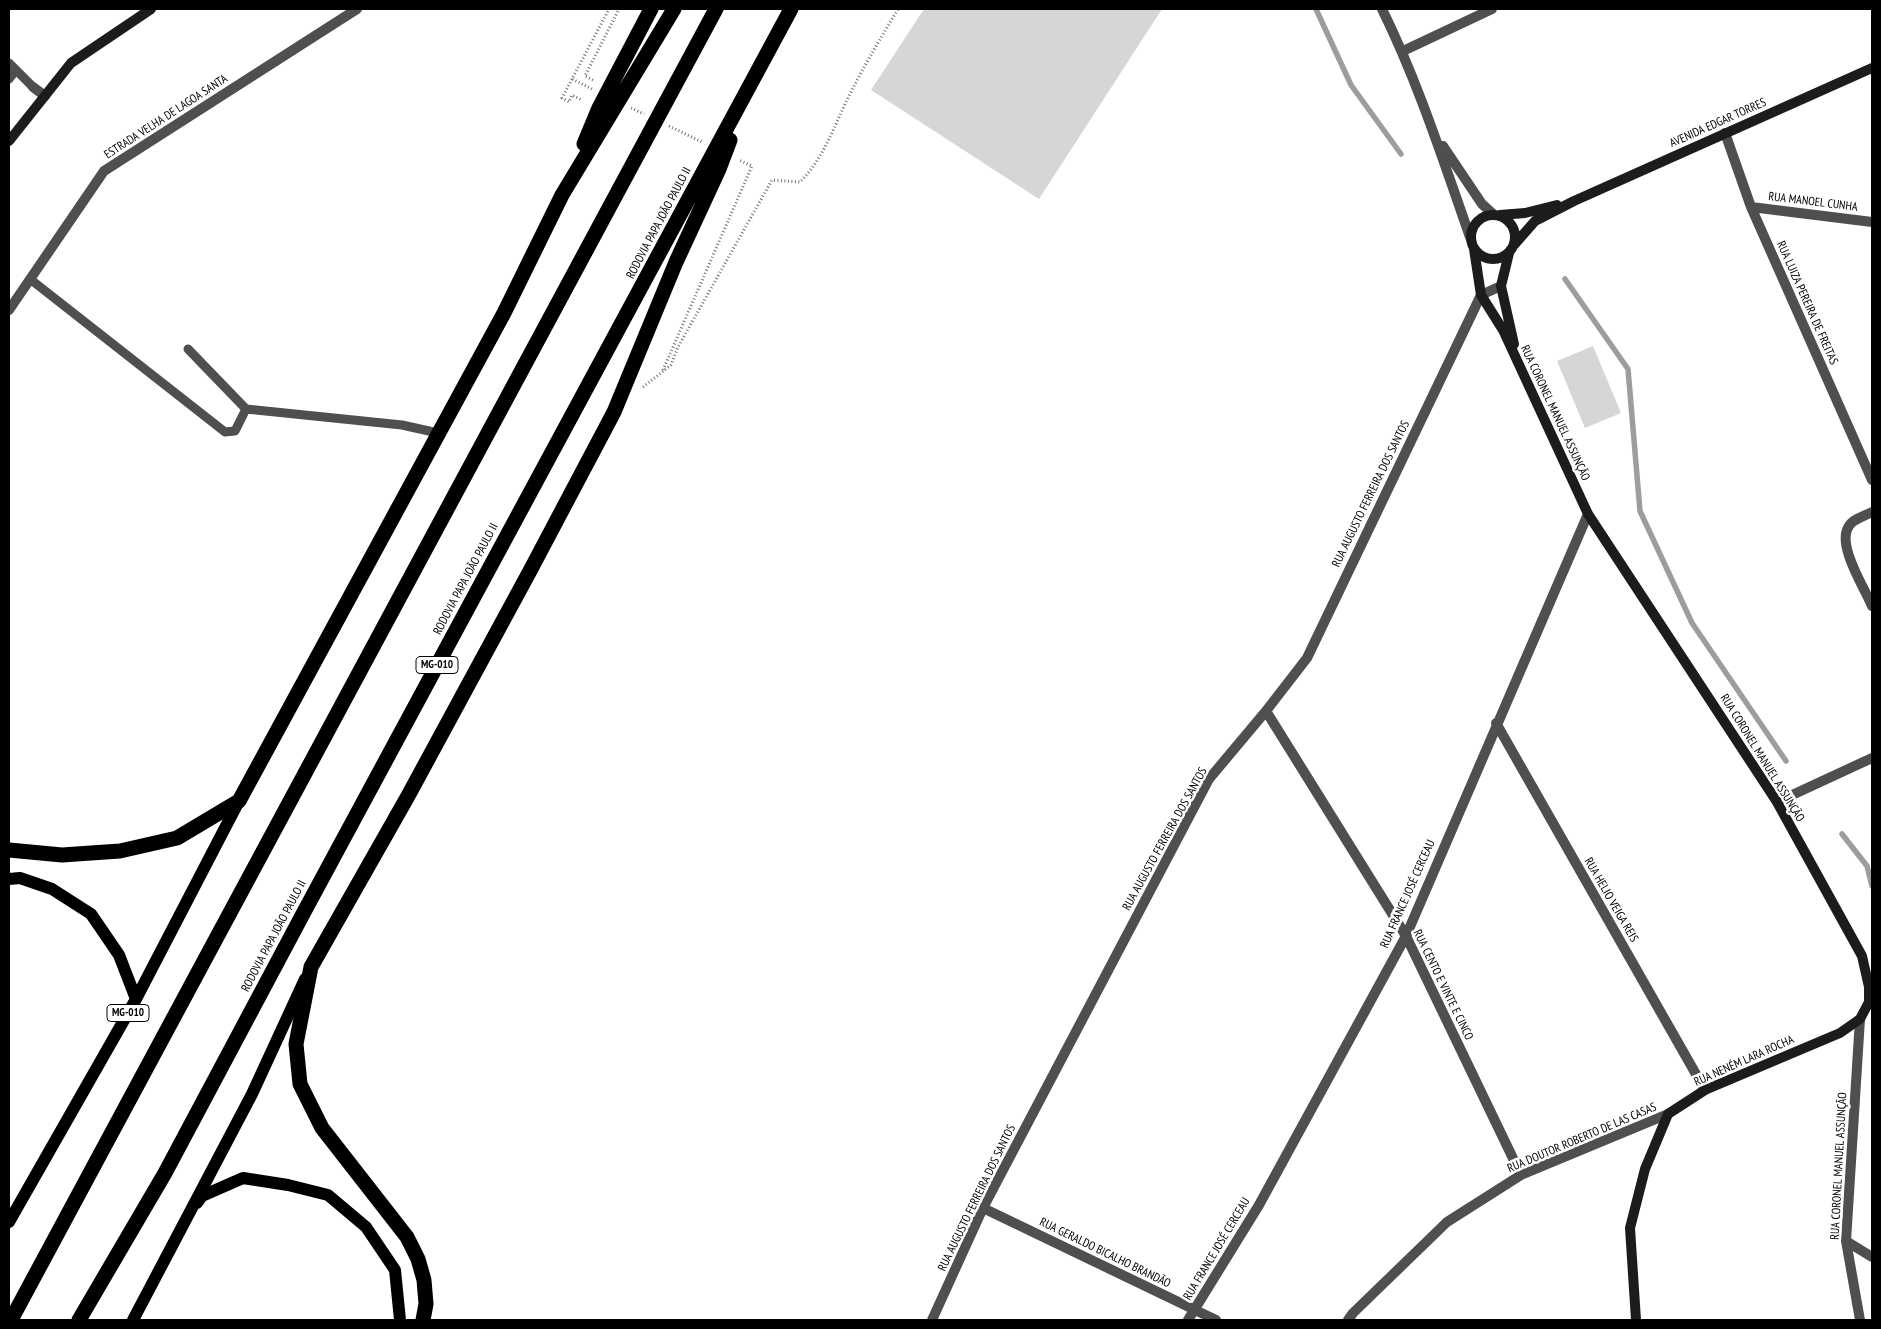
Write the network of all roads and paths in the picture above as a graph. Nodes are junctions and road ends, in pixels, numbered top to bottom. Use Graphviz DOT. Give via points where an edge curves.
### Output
graph roads {
  1 [pos="151,9"];
  2 [pos="357,9"];
  3 [pos="609,9"];
  4 [pos="619,9"];
  5 [pos="651,9"];
  6 [pos="674,9"];
  7 [pos="716,9"];
  8 [pos="791,9"];
  9 [pos="898,9"];
  10 [pos="1382,9"];
  11 [pos="1492,9"];
  12 [pos="1403,51"];
  13 [pos="9,63"];
  14 [pos="1872,68"];
  15 [pos="16,70"];
  16 [pos="9,79"];
  17 [pos="572,79"];
  18 [pos="593,80"];
  19 [pos="582,84"];
  20 [pos="750,86"];
  21 [pos="33,87"];
  22 [pos="45,96"];
  23 [pos="582,100"];
  24 [pos="1725,133"];
  25 [pos="1435,135"];
  26 [pos="9,141"];
  27 [pos="562,195"];
  28 [pos="1574,201"];
  29 [pos="1751,207"];
  30 [pos="1495,215"];
  31 [pos="1872,222"];
  32 [pos="1470,237"];
  33 [pos="1474,249"];
  34 [pos="1511,249"];
  35 [pos="30,279"];
  36 [pos="1501,286"];
  37 [pos="1480,296"];
  38 [pos="9,310"];
  39 [pos="679,331"];
  40 [pos="188,349"];
  41 [pos="1518,362"];
  42 [pos="662,371"];
  43 [pos="642,388"];
  44 [pos="246,409"];
  45 [pos="438,433"];
  46 [pos="1872,480"];
  47 [pos="1872,512"];
  48 [pos="1588,514"];
  49 [pos="1872,606"];
  50 [pos="1266,711"];
  51 [pos="1496,723"];
  52 [pos="1872,758"];
  53 [pos="239,801"];
  54 [pos="1777,802"];
  55 [pos="9,850"];
  56 [pos="9,879"];
  57 [pos="1406,936"];
  58 [pos="311,966"];
  59 [pos="136,999"];
  60 [pos="1860,1019"];
  61 [pos="1705,1090"];
  62 [pos="1668,1114"];
  63 [pos="1521,1175"];
  64 [pos="983,1208"];
  65 [pos="9,1222"];
  66 [pos="181,1226"];
  67 [pos="1846,1241"];
  68 [pos="1872,1257"];
  69 [pos="1195,1310"];
  70 [pos="11,1320"];
  71 [pos="79,1320"];
  72 [pos="133,1320"];
  73 [pos="400,1320"];
  74 [pos="422,1320"];
  75 [pos="932,1320"];
  76 [pos="1188,1320"];
  77 [pos="1216,1320"];
  78 [pos="1348,1320"];
  79 [pos="1636,1320"];
  80 [pos="1860,1320"];
  1 -- 22 [label="street" via="71,63"];
  2 -- 35 [label="street, ESTRADA VELHA DE LAGOA SANTA" via="104,171"];
  3 -- 17 [label="path"];
  4 -- 18 [label="path" via="584,76"];
  5 -- 27 [label="highway" via="599,108"];
  6 -- 27 [label="highway"];
  7 -- 70 [label="highway"];
  8 -- 20 [label="highway, RODOVIA PAPA JOÃO PAULO II / MG-010"];
  9 -- 42 [label="path" via="850,92 812,171 800,182 772,180 671,365"];
  10 -- 12 [label="street"];
  11 -- 12 [label="street"];
  12 -- 25 [label="street"];
  13 -- 15 [label="lane"];
  14 -- 24 [label="street, AVENIDA EDGAR TORRES"];
  15 -- 16 [label="lane"];
  15 -- 21 [label="lane"];
  17 -- 19 [label="path"];
  17 -- 23 [label="path" via="562,98 569,102 572,95"];
  20 -- 58 [label="highway" via="719,169 676,262 614,412 412,787"];
  20 -- 71 [label="highway, RODOVIA PAPA JOÃO PAULO II / MG-010" via="165,1173"];
  21 -- 22 [label="street"];
  22 -- 26 [label="street"];
  24 -- 28 [label="street, AVENIDA EDGAR TORRES"];
  24 -- 29 [label="street, RUA LUIZA PEREIRA DE FREITAS"];
  25 -- 30 [label="street" via="1482,204"];
  25 -- 32 [label="street"];
  27 -- 45 [label="highway" via="504,312"];
  28 -- 30 [label="street, AVENIDA EDGAR TORRES" via="1525,214"];
  28 -- 34 [label="street, AVENIDA EDGAR TORRES" via="1535,221"];
  29 -- 31 [label="street, RUA MANOEL CUNHA"];
  29 -- 46 [label="street, RUA LUIZA PEREIRA DE FREITAS"];
  30 -- 32 [label="street" via="1477,220"];
  30 -- 34 [label="street" via="1511,223 1516,237"];
  32 -- 33 [label="street"];
  33 -- 34 [label="street" via="1490,260 1503,257"];
  33 -- 37 [label="street, RUA CORONEL MANUEL ASSUNÇÃO"];
  34 -- 36 [label="street, AVENIDA EDGAR TORRES"];
  35 -- 38 [label="street, ESTRADA VELHA DE LAGOA SANTA"];
  35 -- 44 [label="lane" via="225,432 235,431"];
  36 -- 37 [label="street"];
  36 -- 41 [label="street, AVENIDA EDGAR TORRES"];
  37 -- 41 [label="street, RUA CORONEL MANUEL ASSUNÇÃO" via="1503,330"];
  37 -- 50 [label="street, RUA AUGUSTO FERREIRA DOS SANTOS" via="1307,658"];
  39 -- 42 [label="path"];
  40 -- 44 [label="lane"];
  41 -- 48 [label="street, RUA CORONEL MANUEL ASSUNÇÃO"];
  42 -- 43 [label="path"];
  44 -- 45 [label="lane" via="402,425"];
  45 -- 53 [label="highway"];
  47 -- 49 [label="street" via="1849,525 1845,535 1846,548"];
  48 -- 51 [label="street, RUA FRANCE JOSÉ CERCEAU"];
  48 -- 54 [label="street, RUA CORONEL MANUEL ASSUNÇÃO"];
  50 -- 57 [label="street, RUA CENTO E VINTE E CINCO"];
  50 -- 64 [label="street, RUA AUGUSTO FERREIRA DOS SANTOS" via="1210,779"];
  51 -- 57 [label="street, RUA FRANCE JOSÉ CERCEAU"];
  51 -- 61 [label="street, RUA HELIO VEIGA REIS"];
  52 -- 54 [label="street"];
  53 -- 55 [label="highway" via="177,838 120,851 62,855"];
  53 -- 59 [label="main road, MG-010"];
  54 -- 60 [label="street, RUA CORONEL MANUEL ASSUNÇÃO" via="1862,956 1869,987 1868,1002"];
  56 -- 59 [label="main road" via="20,878 52,889 91,914 119,955"];
  57 -- 63 [label="street, RUA CENTO E VINTE E CINCO"];
  57 -- 69 [label="street, RUA FRANCE JOSÉ CERCEAU" via="1258,1205"];
  58 -- 66 [label="main road" via="252,1094"];
  58 -- 74 [label="highway" via="296,1044 300,1084 322,1128 407,1238 418,1259 426,1304"];
  59 -- 65 [label="main road, MG-010"];
  60 -- 61 [label="street, RUA NENÉM LARA ROCHA" via="1840,1033"];
  60 -- 67 [label="street, RUA CORONEL MANUEL ASSUNÇÃO"];
  61 -- 62 [label="street, RUA NENÉM LARA ROCHA"];
  62 -- 63 [label="street, RUA DOUTOR ROBERTO DE LAS CASAS"];
  62 -- 79 [label="street" via="1645,1169 1630,1228"];
  63 -- 78 [label="street, RUA DOUTOR ROBERTO DE LAS CASAS" via="1447,1222"];
  64 -- 69 [label="street, RUA GERALDO BICALHO BRANDÃO"];
  64 -- 75 [label="street, RUA AUGUSTO FERREIRA DOS SANTOS"];
  66 -- 72 [label="main road"];
  66 -- 73 [label="main road" via="202,1196 243,1178 328,1195 366,1227 395,1270"];
  67 -- 68 [label="street"];
  67 -- 80 [label="street, RUA CORONEL MANUEL ASSUNÇÃO"];
  69 -- 76 [label="street, RUA FRANCE JOSÉ CERCEAU"];
  69 -- 77 [label="street, RUA GERALDO BICALHO BRANDÃO"];
}
